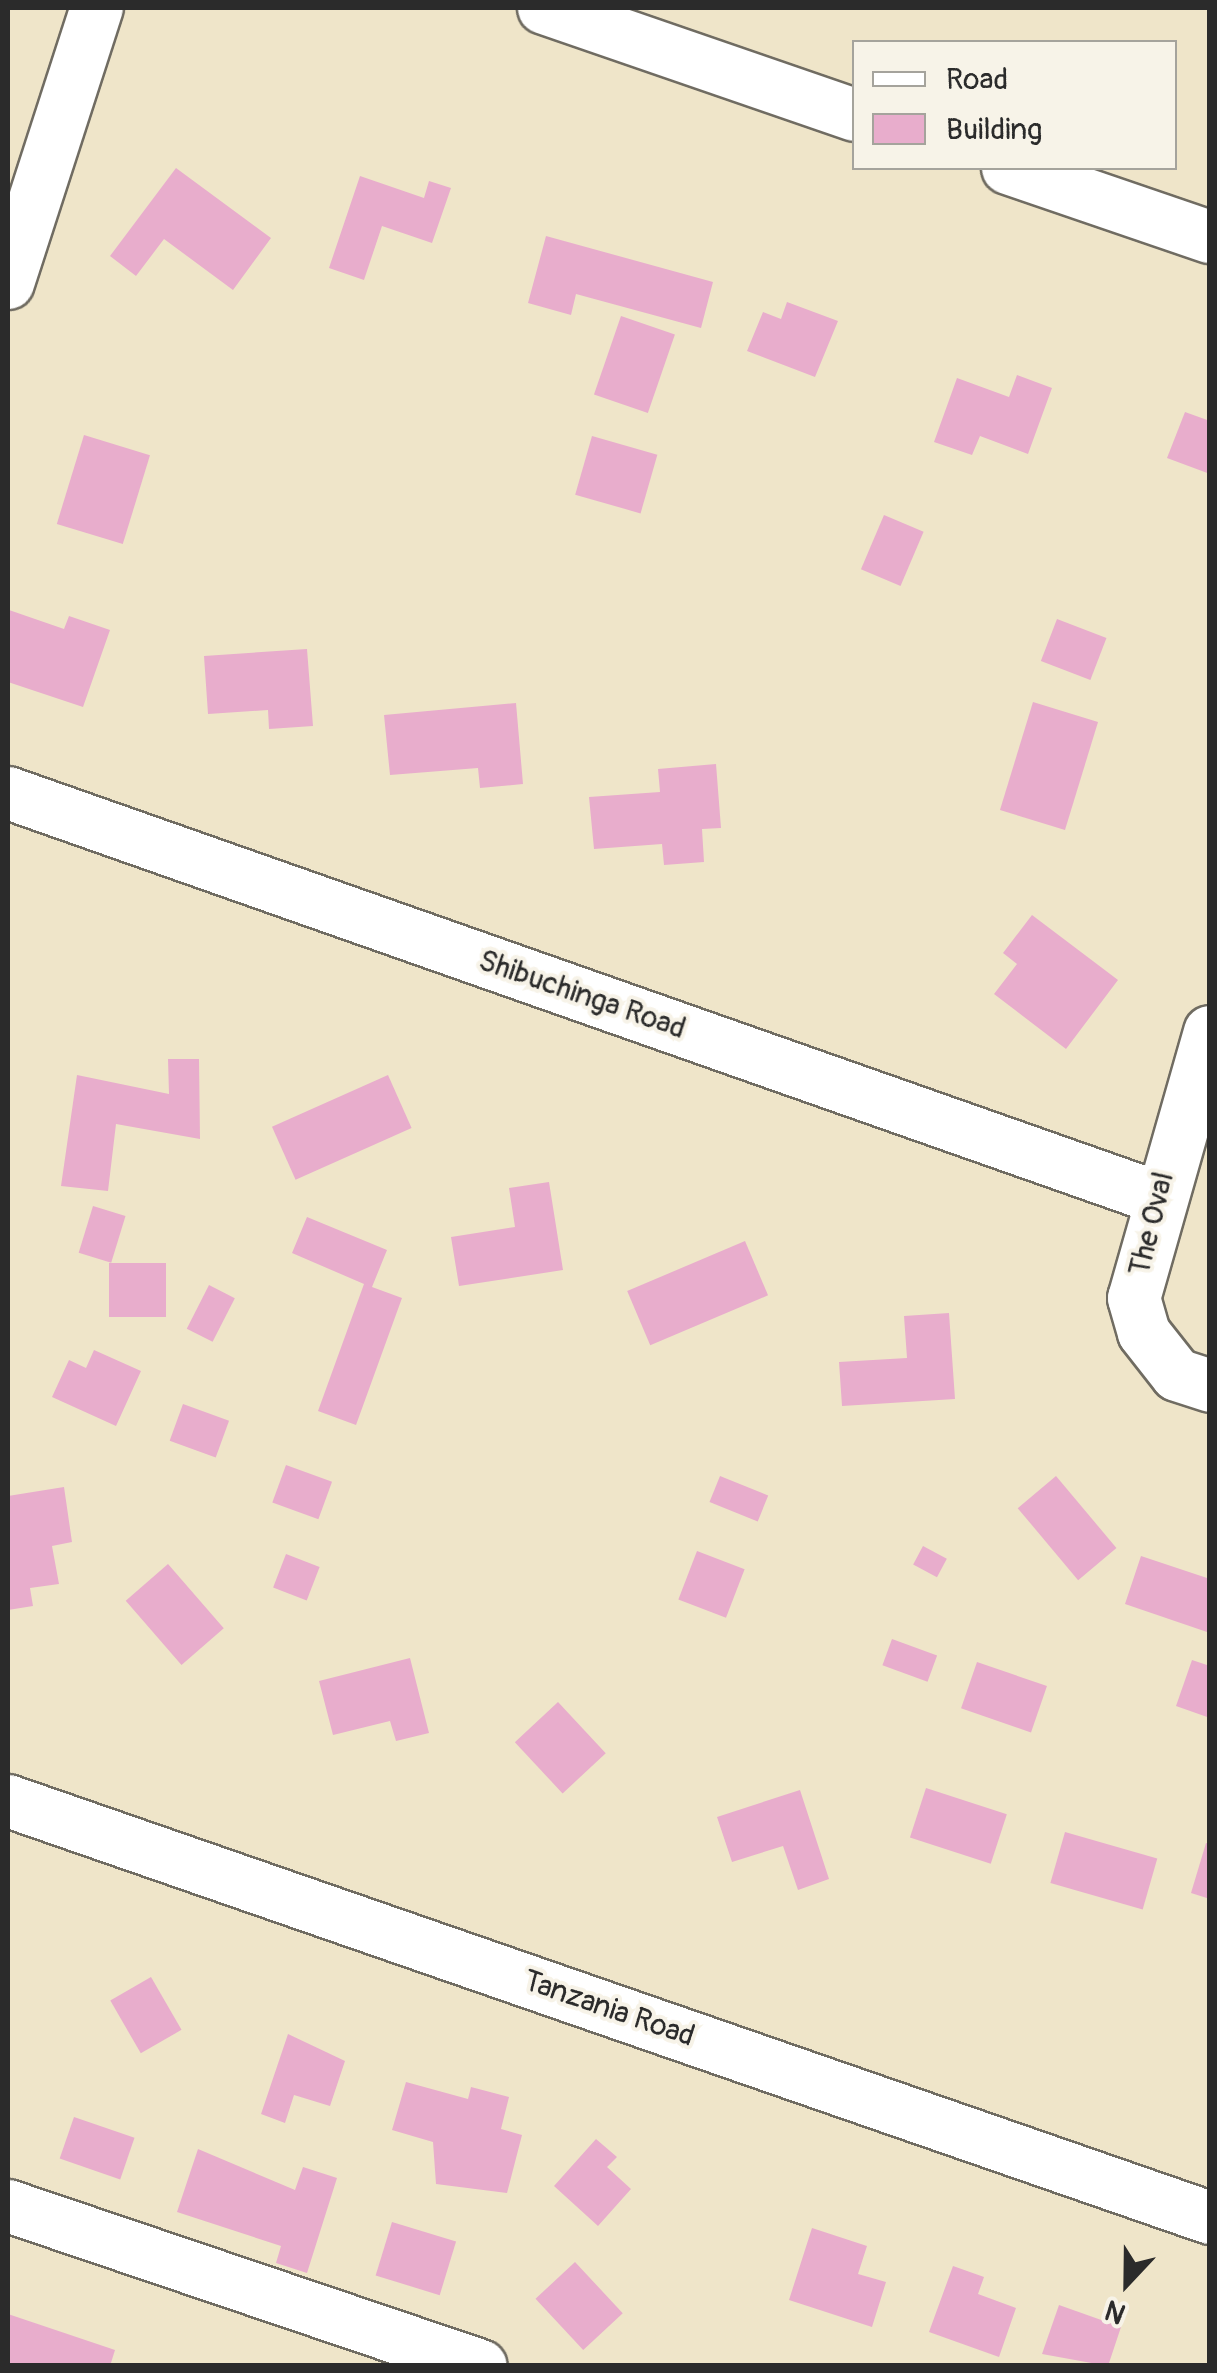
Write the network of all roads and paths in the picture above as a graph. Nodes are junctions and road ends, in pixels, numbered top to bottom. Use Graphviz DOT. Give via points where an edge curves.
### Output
graph roads {
  1 [pos="98,8"];
  2 [pos="544,8"];
  3 [pos="852,113"];
  4 [pos="1014,170"];
  5 [pos="1210,237"];
  6 [pos="8,284"];
  7 [pos="8,793"];
  8 [pos="1210,1032"];
  9 [pos="1156,1197"];
  10 [pos="1210,1386"];
  11 [pos="8,1801"];
  12 [pos="8,2206"];
  13 [pos="1210,2218"];
  14 [pos="482,2366"];
  1 -- 6 [label="street"];
  2 -- 3 [label="street"];
  4 -- 5 [label="street"];
  7 -- 9 [label="street, Shibuchinga Road"];
  8 -- 9 [label="street, The Oval"];
  9 -- 10 [label="street, The Oval" via="1134,1298 1144,1333 1177,1375"];
  11 -- 13 [label="street, Tanzania Road"];
  12 -- 14 [label="street"];
}
